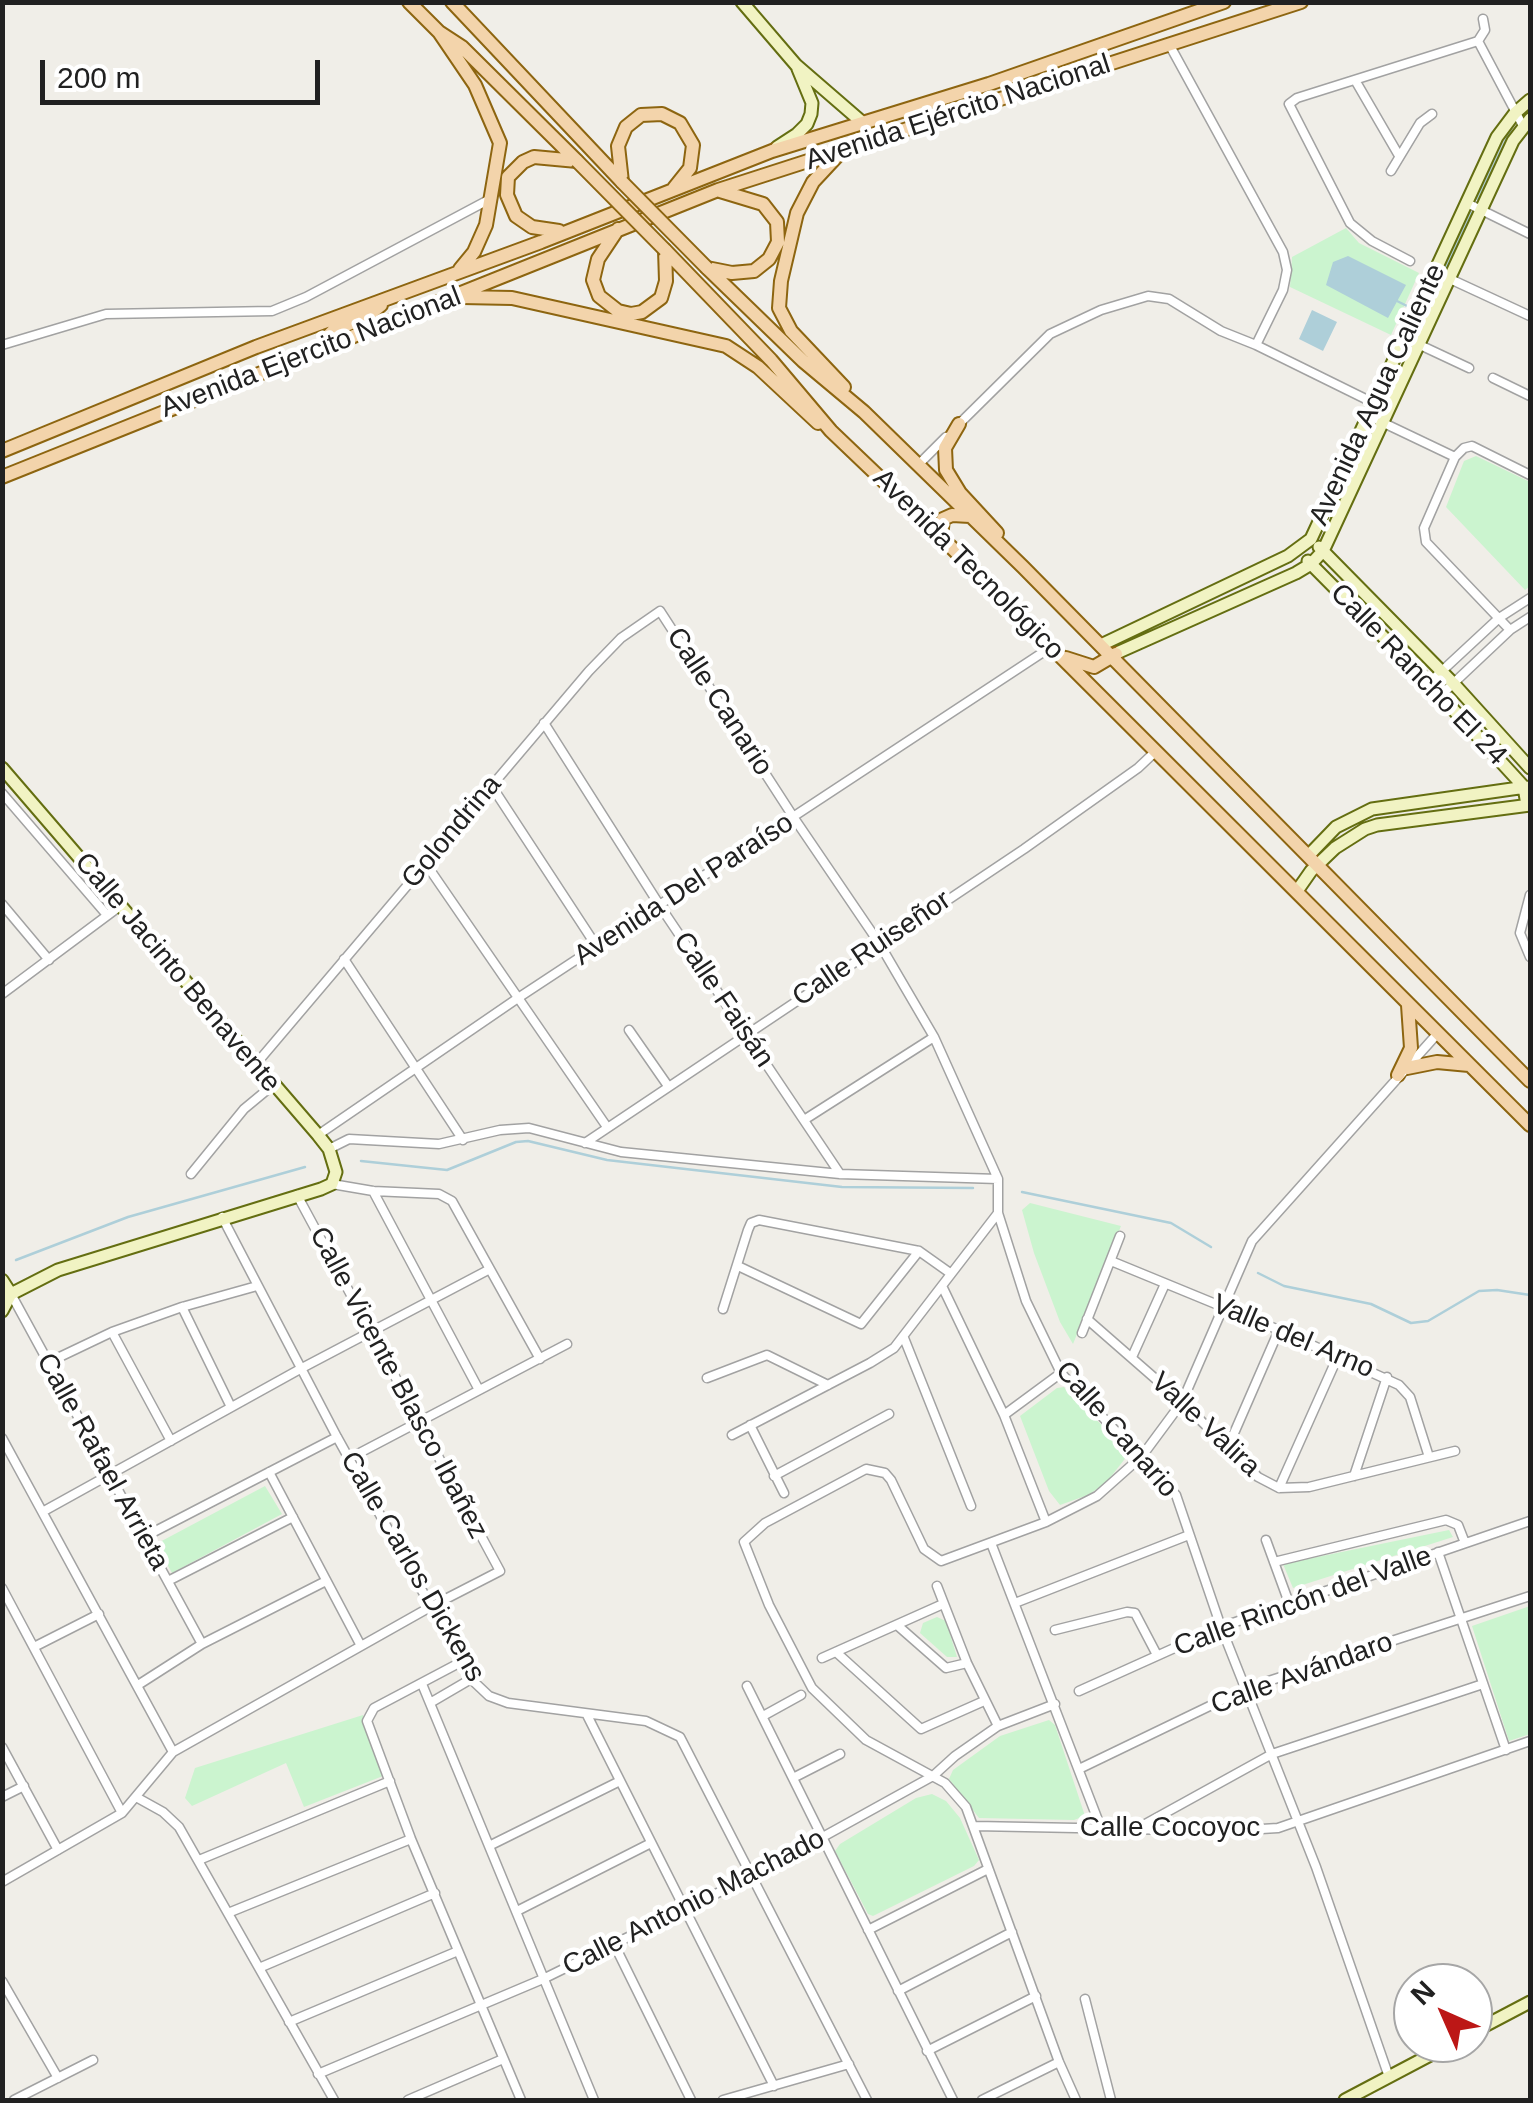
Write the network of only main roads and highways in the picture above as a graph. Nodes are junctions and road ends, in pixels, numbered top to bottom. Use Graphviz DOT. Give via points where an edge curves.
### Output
graph roads {
  1 [pos="408,2"];
  2 [pos="452,2"];
  3 [pos="1224,2"];
  4 [pos="1300,2"];
  5 [pos="439,32"];
  6 [pos="843,150"];
  7 [pos="577,161"];
  8 [pos="622,182"];
  9 [pos="673,190"];
  10 [pos="718,190"];
  11 [pos="618,229"];
  12 [pos="567,232"];
  13 [pos="665,250"];
  14 [pos="708,268"];
  15 [pos="454,274"];
  16 [pos="454,297"];
  17 [pos="386,299"];
  18 [pos="326,348"];
  19 [pos="864,412"];
  20 [pos="958,424"];
  21 [pos="830,431"];
  22 [pos="2,451"];
  23 [pos="2,477"];
  24 [pos="970,516"];
  25 [pos="941,537"];
  26 [pos="1022,567"];
  27 [pos="1055,651"];
  28 [pos="1116,655"];
  29 [pos="1408,1003"];
  30 [pos="1470,1065"];
  31 [pos="1530,1081"];
  32 [pos="1530,1125"];
  1 -- 5 [label="main road, Avenida Tecnológico"];
  2 -- 8 [label="main road, Avenida Tecnológico"];
  3 -- 9 [label="main road, Avenida Ejército Nacional"];
  4 -- 6 [label="main road, Avenida Ejército Nacional"];
  5 -- 7 [label="main road, Avenida Tecnológico"];
  5 -- 15 [label="main road" via="474,86 499,135 500,151 480,240"];
  6 -- 10 [label="main road, Avenida Ejército Nacional"];
  6 -- 19 [label="main road" via="813,182 797,212 779,308 792,332"];
  7 -- 12 [label="main road" via="534,157 514,170 506,187 523,222"];
  7 -- 13 [label="main road, Avenida Tecnológico, bridge"];
  8 -- 9 [label="main road" via="618,146 626,127 641,115 662,114 680,123 693,145 690,168"];
  8 -- 14 [label="main road, Avenida Tecnológico, bridge"];
  9 -- 12 [label="main road, Avenida Ejército Nacional"];
  10 -- 11 [label="main road, Avenida Ejército Nacional"];
  10 -- 14 [label="main road" via="762,204 776,222 778,242 754,271"];
  11 -- 13 [label="main road" via="593,280 599,296 618,311 635,314 661,298"];
  11 -- 16 [label="main road, Avenida Ejercito Nacional"];
  12 -- 15 [label="main road, Avenida Ejercito Nacional"];
  13 -- 21 [label="main road, Avenida Tecnológico"];
  14 -- 19 [label="main road, Avenida Tecnológico"];
  15 -- 17 [label="main road, Avenida Ejercito Nacional"];
  16 -- 18 [label="main road, Avenida Ejercito Nacional"];
  16 -- 21 [label="main road" via="512,298 726,346"];
  17 -- 18 [label="main road" via="330,333"];
  17 -- 22 [label="main road, Avenida Ejercito Nacional"];
  18 -- 23 [label="main road, Avenida Ejercito Nacional"];
  19 -- 24 [label="main road, Avenida Tecnológico"];
  20 -- 26 [label="main road" via="945,448 946,470"];
  21 -- 25 [label="main road, Avenida Tecnológico"];
  24 -- 25 [label="main road" via="943,519"];
  24 -- 26 [label="main road, Avenida Tecnológico"];
  25 -- 27 [label="main road, Avenida Tecnológico"];
  26 -- 28 [label="main road, Avenida Tecnológico"];
  27 -- 28 [label="main road" via="1094,667"];
  27 -- 29 [label="main road, Avenida Tecnológico"];
  28 -- 31 [label="main road, Avenida Tecnológico"];
  29 -- 30 [label="main road, Avenida Tecnológico"];
  29 -- 30 [label="main road" via="1410,1048 1403,1072 1437,1062"];
  30 -- 32 [label="main road, Avenida Tecnológico"];
}
